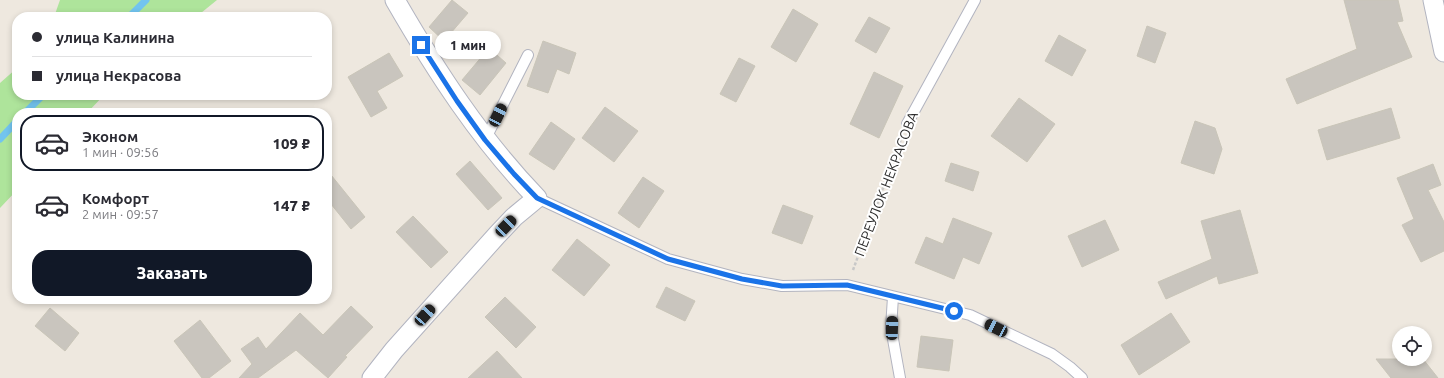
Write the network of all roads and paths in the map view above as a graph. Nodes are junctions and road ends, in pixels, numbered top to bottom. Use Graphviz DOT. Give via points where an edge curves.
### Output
graph roads {
  1 [pos="395,0"];
  2 [pos="975,0"];
  3 [pos="1433,0"];
  4 [pos="1444,52"];
  5 [pos="528,55"];
  6 [pos="907,124"];
  7 [pos="485,140"];
  8 [pos="537,198"];
  9 [pos="847,285"];
  10 [pos="893,297"];
  11 [pos="372,378"];
  12 [pos="900,378"];
  13 [pos="1082,378"];
  1 -- 7 [label="street" via="428,57"];
  2 -- 6 [label="lane, ПЕРЕУЛОК НЕКРАСОВА"];
  3 -- 4 [label="street"];
  5 -- 7 [label="lane"];
  6 -- 9 [label="path, ПЕРЕУЛОК НЕКРАСОВА"];
  7 -- 8 [label="street"];
  8 -- 9 [label="lane" via="668,259 742,279 782,286"];
  8 -- 11 [label="street" via="497,234"];
  9 -- 10 [label="lane"];
  10 -- 12 [label="lane" via="892,328"];
  10 -- 13 [label="lane" via="970,315 1052,354"];
}
